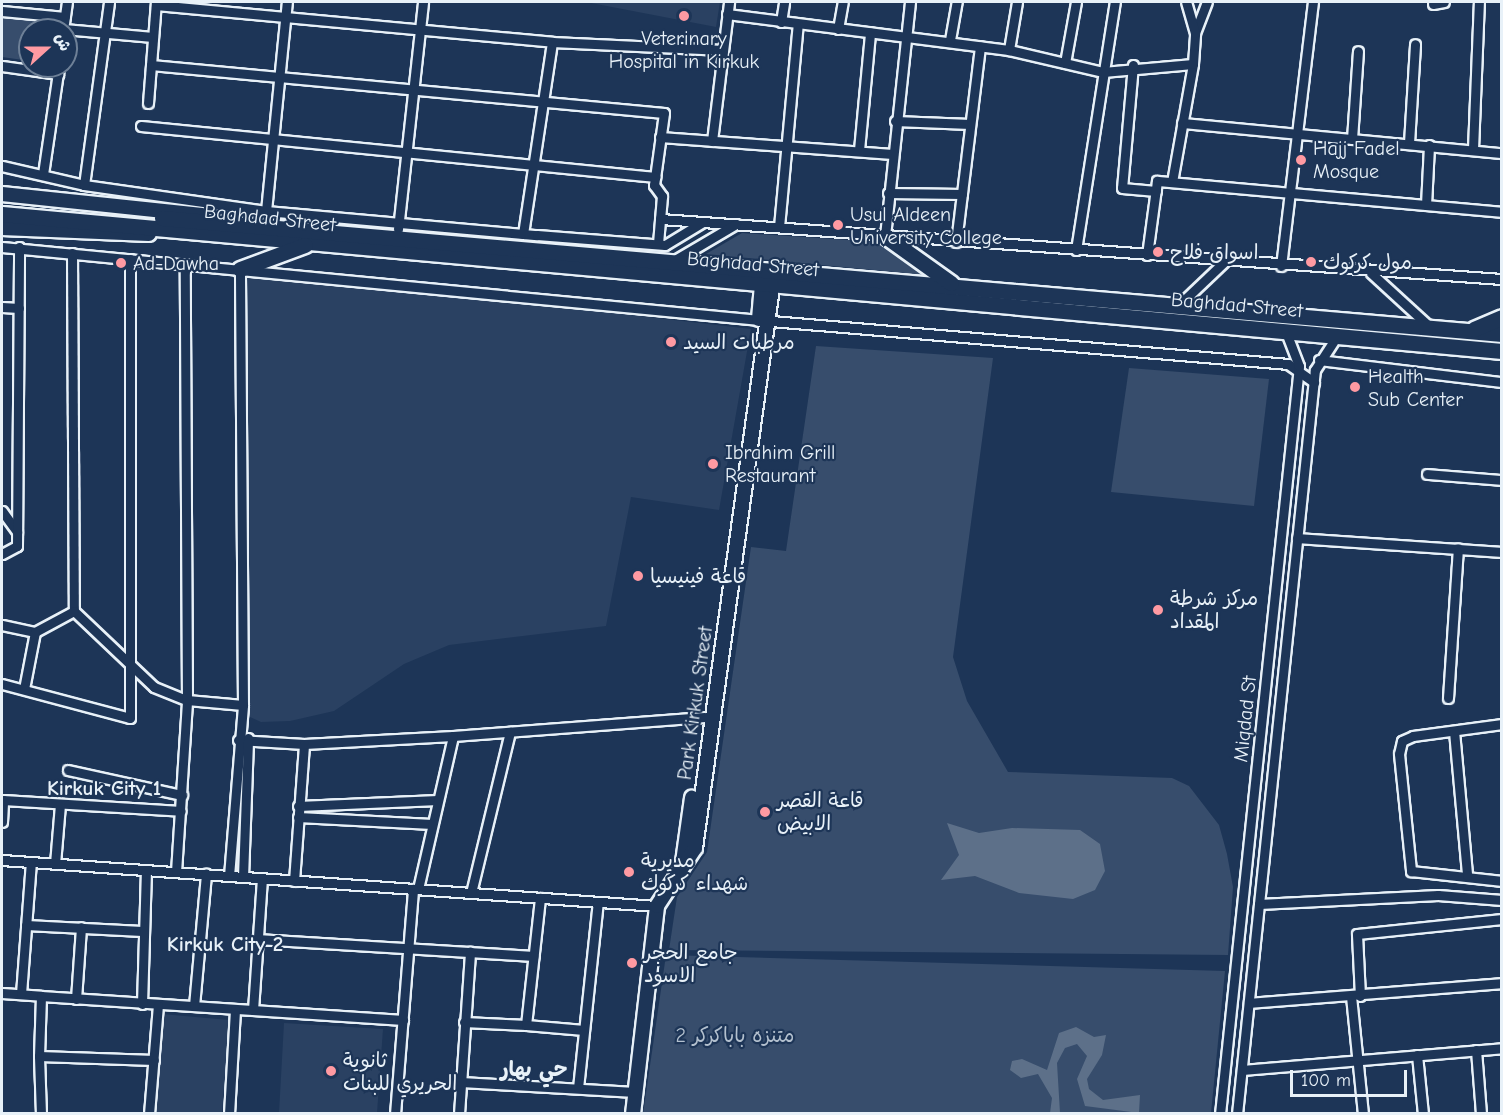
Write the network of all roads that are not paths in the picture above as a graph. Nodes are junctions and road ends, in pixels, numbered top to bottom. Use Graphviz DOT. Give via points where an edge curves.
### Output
graph roads {
  1 [pos="67,2"];
  2 [pos="109,2"];
  3 [pos="287,2"];
  4 [pos="423,2"];
  5 [pos="729,2"];
  6 [pos="784,2"];
  7 [pos="843,2"];
  8 [pos="910,2"];
  9 [pos="957,2"];
  10 [pos="1017,2"];
  11 [pos="1076,2"];
  12 [pos="1115,2"];
  13 [pos="1186,2"];
  14 [pos="1207,2"];
  15 [pos="1313,2"];
  16 [pos="1444,2"];
  17 [pos="1479,2"];
  18 [pos="156,3"];
  19 [pos="1433,4"];
  20 [pos="2,10"];
  21 [pos="727,14"];
  22 [pos="286,16"];
  23 [pos="65,17"];
  24 [pos="781,22"];
  25 [pos="798,24"];
  26 [pos="419,29"];
  27 [pos="838,29"];
  28 [pos="78,31"];
  29 [pos="870,33"];
  30 [pos="1195,33"];
  31 [pos="105,34"];
  32 [pos="905,36"];
  33 [pos="153,37"];
  34 [pos="950,40"];
  35 [pos="552,42"];
  36 [pos="1415,44"];
  37 [pos="980,46"];
  38 [pos="723,50"];
  39 [pos="1009,50"];
  40 [pos="1358,51"];
  41 [pos="1065,63"];
  42 [pos="1192,64"];
  43 [pos="151,65"];
  44 [pos="2,66"];
  45 [pos="1134,66"];
  46 [pos="18,67"];
  47 [pos="1103,72"];
  48 [pos="280,76"];
  49 [pos="58,78"];
  50 [pos="412,88"];
  51 [pos="540,102"];
  52 [pos="148,103"];
  53 [pos="896,121"];
  54 [pos="1182,123"];
  55 [pos="970,124"];
  56 [pos="141,126"];
  57 [pos="1294,132"];
  58 [pos="660,137"];
  59 [pos="273,139"];
  60 [pos="1352,140"];
  61 [pos="712,141"];
  62 [pos="1409,143"];
  63 [pos="787,145"];
  64 [pos="1429,145"];
  65 [pos="1473,149"];
  66 [pos="859,150"];
  67 [pos="406,152"];
  68 [pos="1502,153"];
  69 [pos="892,154"];
  70 [pos="531,164"];
  71 [pos="2,166"];
  72 [pos="43,174"];
  73 [pos="655,177"];
  74 [pos="1172,182"];
  75 [pos="84,185"];
  76 [pos="1156,191"];
  77 [pos="1288,191"];
  78 [pos="123,192"];
  79 [pos="888,193"];
  80 [pos="2,194"];
  81 [pos="962,194"];
  82 [pos="2,204"];
  83 [pos="1426,205"];
  84 [pos="135,207"];
  85 [pos="1502,212"];
  86 [pos="2,213"];
  87 [pos="660,219"];
  88 [pos="703,222"];
  89 [pos="736,224"];
  90 [pos="266,225"];
  91 [pos="779,227"];
  92 [pos="2,228"];
  93 [pos="398,229"];
  94 [pos="524,234"];
  95 [pos="885,236"];
  96 [pos="956,242"];
  97 [pos="309,244"];
  98 [pos="658,244"];
  99 [pos="2,247"];
  100 [pos="19,247"];
  101 [pos="1076,250"];
  102 [pos="72,253"];
  103 [pos="1147,255"];
  104 [pos="130,259"];
  105 [pos="675,260"];
  106 [pos="1226,261"];
  107 [pos="184,264"];
  108 [pos="1281,266"];
  109 [pos="240,269"];
  110 [pos="1371,273"];
  111 [pos="1502,279"];
  112 [pos="953,285"];
  113 [pos="767,287"];
  114 [pos="1040,292"];
  115 [pos="1179,305"];
  116 [pos="2,307"];
  117 [pos="19,308"];
  118 [pos="1038,309"];
  119 [pos="1502,317"];
  120 [pos="764,320"];
  121 [pos="1430,327"];
  122 [pos="1285,330"];
  123 [pos="1469,331"];
  124 [pos="1502,334"];
  125 [pos="1337,336"];
  126 [pos="1502,351"];
  127 [pos="1319,360"];
  128 [pos="1299,366"];
  129 [pos="1314,382"];
  130 [pos="1502,382"];
  131 [pos="1427,474"];
  132 [pos="1502,480"];
  133 [pos="2,510"];
  134 [pos="17,531"];
  135 [pos="1297,538"];
  136 [pos="1458,548"];
  137 [pos="1502,552"];
  138 [pos="2,554"];
  139 [pos="74,611"];
  140 [pos="2,625"];
  141 [pos="35,632"];
  142 [pos="130,665"];
  143 [pos="2,684"];
  144 [pos="24,689"];
  145 [pos="1448,698"];
  146 [pos="187,700"];
  147 [pos="243,705"];
  148 [pos="704,717"];
  149 [pos="242,724"];
  150 [pos="1502,724"];
  151 [pos="1454,730"];
  152 [pos="510,732"];
  153 [pos="453,736"];
  154 [pos="238,740"];
  155 [pos="250,742"];
  156 [pos="304,744"];
  157 [pos="68,770"];
  158 [pos="182,795"];
  159 [pos="438,800"];
  160 [pos="60,805"];
  161 [pos="298,806"];
  162 [pos="181,811"];
  163 [pos="298,817"];
  164 [pos="2,822"];
  165 [pos="432,824"];
  166 [pos="1262,858"];
  167 [pos="1248,859"];
  168 [pos="2,860"];
  169 [pos="31,862"];
  170 [pos="55,864"];
  171 [pos="682,867"];
  172 [pos="146,870"];
  173 [pos="176,872"];
  174 [pos="206,874"];
  175 [pos="1467,875"];
  176 [pos="229,876"];
  177 [pos="243,877"];
  178 [pos="262,878"];
  179 [pos="1502,880"];
  180 [pos="294,881"];
  181 [pos="416,889"];
  182 [pos="471,893"];
  183 [pos="540,898"];
  184 [pos="1502,900"];
  185 [pos="598,902"];
  186 [pos="1259,904"];
  187 [pos="657,906"];
  188 [pos="1502,919"];
  189 [pos="26,926"];
  190 [pos="81,927"];
  191 [pos="142,931"];
  192 [pos="257,939"];
  193 [pos="409,948"];
  194 [pos="470,951"];
  195 [pos="533,956"];
  196 [pos="1502,983"];
  197 [pos="2,993"];
  198 [pos="21,994"];
  199 [pos="40,996"];
  200 [pos="1356,996"];
  201 [pos="76,999"];
  202 [pos="142,1004"];
  203 [pos="1249,1004"];
  204 [pos="158,1005"];
  205 [pos="194,1006"];
  206 [pos="235,1009"];
  207 [pos="254,1010"];
  208 [pos="403,1020"];
  209 [pos="464,1022"];
  210 [pos="526,1025"];
  211 [pos="584,1030"];
  212 [pos="1502,1048"];
  213 [pos="1476,1050"];
  214 [pos="1417,1055"];
  215 [pos="39,1056"];
  216 [pos="154,1060"];
  217 [pos="1359,1060"];
  218 [pos="1242,1070"];
  219 [pos="461,1082"];
  220 [pos="578,1088"];
  221 [pos="635,1092"];
  222 [pos="41,1113"];
  223 [pos="149,1113"];
  224 [pos="229,1113"];
  225 [pos="395,1113"];
  226 [pos="459,1113"];
  227 [pos="633,1113"];
  228 [pos="1221,1113"];
  229 [pos="1237,1113"];
  230 [pos="1363,1113"];
  231 [pos="1423,1113"];
  232 [pos="1481,1113"];
  1 -- 23 [label="street"];
  2 -- 31 [label="street"];
  3 -- 22 [label="street"];
  4 -- 26 [label="street"];
  5 -- 21 [label="street"];
  6 -- 24 [label="street"];
  7 -- 27 [label="street"];
  8 -- 32 [label="street"];
  9 -- 34 [label="street"];
  10 -- 39 [label="street"];
  11 -- 41 [label="street"];
  12 -- 47 [label="street"];
  13 -- 30 [label="street"];
  14 -- 30 [label="street"];
  15 -- 57 [label="street"];
  16 -- 19 [label="street"];
  17 -- 65 [label="street"];
  18 -- 22 [label="street"];
  18 -- 33 [label="street"];
  20 -- 23 [label="street"];
  21 -- 24 [label="street"];
  21 -- 38 [label="street"];
  22 -- 26 [label="street"];
  22 -- 48 [label="street"];
  24 -- 25 [label="street"];
  25 -- 27 [label="street"];
  25 -- 63 [label="street"];
  26 -- 35 [label="street"];
  26 -- 50 [label="street"];
  27 -- 29 [label="street"];
  28 -- 31 [label="street"];
  29 -- 32 [label="street"];
  29 -- 66 [label="street"];
  30 -- 42 [label="street"];
  31 -- 33 [label="street"];
  31 -- 75 [label="street"];
  32 -- 34 [label="street"];
  32 -- 53 [label="street"];
  33 -- 43 [label="street"];
  34 -- 37 [label="street"];
  35 -- 38 [label="street"];
  35 -- 51 [label="street"];
  36 -- 62 [label="street"];
  37 -- 39 [label="street"];
  37 -- 55 [label="street"];
  38 -- 61 [label="street"];
  39 -- 41 [label="street"];
  40 -- 60 [label="street"];
  41 -- 47 [label="street"];
  42 -- 45 [label="street"];
  42 -- 54 [label="street"];
  43 -- 48 [label="street"];
  43 -- 52 [label="street"];
  44 -- 46 [label="street"];
  45 -- 47 [label="street"];
  45 -- 76 [label="street" via="1122,188"];
  47 -- 101 [label="street"];
  48 -- 50 [label="street"];
  48 -- 59 [label="street"];
  49 -- 72 [label="street"];
  50 -- 51 [label="street"];
  50 -- 67 [label="street"];
  51 -- 58 [label="street" via="664,113"];
  51 -- 70 [label="street"];
  53 -- 55 [label="street"];
  53 -- 69 [label="street"];
  54 -- 57 [label="street"];
  54 -- 74 [label="street"];
  55 -- 81 [label="street"];
  56 -- 59 [label="street"];
  57 -- 60 [label="street"];
  57 -- 77 [label="street"];
  58 -- 61 [label="street"];
  58 -- 73 [label="street"];
  59 -- 67 [label="street"];
  59 -- 90 [label="street"];
  60 -- 62 [label="street"];
  61 -- 63 [label="street"];
  62 -- 64 [label="street"];
  63 -- 66 [label="street"];
  63 -- 91 [label="street"];
  64 -- 65 [label="street"];
  64 -- 83 [label="street"];
  65 -- 68 [label="street"];
  66 -- 69 [label="street"];
  67 -- 70 [label="street"];
  67 -- 93 [label="street"];
  69 -- 79 [label="street"];
  70 -- 73 [label="street"];
  70 -- 94 [label="street"];
  71 -- 72 [label="street"];
  72 -- 75 [label="street"];
  73 -- 87 [label="street" via="662,196"];
  74 -- 76 [label="street" via="1157,181"];
  74 -- 77 [label="street"];
  75 -- 78 [label="street"];
  76 -- 103 [label="street"];
  77 -- 83 [label="street"];
  77 -- 108 [label="street"];
  78 -- 84 [label="street"];
  78 -- 90 [label="street"];
  79 -- 81 [label="street"];
  79 -- 95 [label="street"];
  80 -- 84 [label="main road"];
  81 -- 96 [label="street"];
  82 -- 90 [label="main road, Baghdad Street"];
  83 -- 85 [label="street"];
  84 -- 90 [label="main road"];
  86 -- 90 [label="main road, Baghdad Street"];
  87 -- 88 [label="street"];
  87 -- 98 [label="street"];
  88 -- 89 [label="street"];
  88 -- 98 [label="street"];
  89 -- 91 [label="street"];
  89 -- 105 [label="street"];
  90 -- 92 [label="main road"];
  90 -- 93 [label="main road, Baghdad Street"];
  90 -- 97 [label="main road, Baghdad Street"];
  91 -- 95 [label="street"];
  93 -- 94 [label="street"];
  93 -- 105 [label="main road, Baghdad Street"];
  94 -- 98 [label="street"];
  95 -- 96 [label="street"];
  95 -- 112 [label="main road"];
  96 -- 101 [label="street"];
  97 -- 109 [label="main road"];
  97 -- 113 [label="main road, Baghdad Street"];
  99 -- 100 [label="street"];
  100 -- 102 [label="street"];
  100 -- 117 [label="street"];
  101 -- 103 [label="street"];
  102 -- 104 [label="street"];
  102 -- 139 [label="street"];
  103 -- 106 [label="street"];
  104 -- 107 [label="street"];
  104 -- 142 [label="street"];
  105 -- 112 [label="main road, Baghdad Street"];
  106 -- 108 [label="street"];
  106 -- 115 [label="street"];
  107 -- 109 [label="street"];
  107 -- 146 [label="street"];
  108 -- 110 [label="street"];
  109 -- 120 [label="street"];
  109 -- 147 [label="street"];
  110 -- 111 [label="street"];
  110 -- 121 [label="street"];
  112 -- 114 [label="main road, Baghdad Street"];
  113 -- 118 [label="main road, Baghdad Street"];
  113 -- 120 [label="main road"];
  114 -- 115 [label="main road, Baghdad Street"];
  114 -- 118 [label="main road"];
  115 -- 121 [label="main road, Baghdad Street"];
  116 -- 117 [label="street"];
  117 -- 134 [label="street"];
  118 -- 122 [label="main road, Baghdad Street"];
  119 -- 123 [label="main road"];
  120 -- 128 [label="street"];
  120 -- 148 [label="main road"];
  120 -- 171 [label="main road, Park Kirkuk Street" via="695,848"];
  121 -- 123 [label="main road, Baghdad Street"];
  122 -- 125 [label="main road, Baghdad Street"];
  122 -- 128 [label="street, Miqdad St"];
  123 -- 124 [label="main road, Baghdad Street"];
  125 -- 126 [label="main road, Baghdad Street"];
  125 -- 127 [label="street, Miqdad St"];
  127 -- 129 [label="street, Miqdad St"];
  127 -- 130 [label="street"];
  128 -- 129 [label="street"];
  128 -- 167 [label="street, Miqdad St"];
  129 -- 135 [label="street, Miqdad St"];
  131 -- 132 [label="street"];
  133 -- 134 [label="street"];
  134 -- 138 [label="street" via="17,546"];
  135 -- 136 [label="street"];
  135 -- 166 [label="street, Miqdad St"];
  136 -- 137 [label="street"];
  136 -- 145 [label="street"];
  139 -- 141 [label="street"];
  139 -- 142 [label="street"];
  140 -- 141 [label="street"];
  141 -- 144 [label="street"];
  142 -- 144 [label="street" via="130,718"];
  142 -- 146 [label="street" via="154,687"];
  143 -- 144 [label="street"];
  146 -- 147 [label="street"];
  146 -- 158 [label="street"];
  147 -- 149 [label="street"];
  148 -- 152 [label="street"];
  148 -- 171 [label="main road"];
  149 -- 154 [label="street"];
  149 -- 155 [label="street"];
  150 -- 151 [label="street"];
  151 -- 175 [label="street"];
  151 -- 175 [label="street" via="1413,736 1399,747 1407,862 1414,873"];
  152 -- 153 [label="street"];
  152 -- 182 [label="street"];
  153 -- 156 [label="street"];
  153 -- 159 [label="street"];
  154 -- 155 [label="street"];
  154 -- 176 [label="street"];
  155 -- 156 [label="street"];
  155 -- 177 [label="street"];
  156 -- 161 [label="street"];
  157 -- 158 [label="street"];
  158 -- 162 [label="street"];
  159 -- 161 [label="street"];
  159 -- 165 [label="street"];
  160 -- 162 [label="street"];
  160 -- 164 [label="street" via="3,800"];
  160 -- 170 [label="street"];
  161 -- 163 [label="street"];
  162 -- 173 [label="street"];
  163 -- 165 [label="street"];
  163 -- 180 [label="street"];
  165 -- 181 [label="street"];
  166 -- 167 [label="street"];
  166 -- 186 [label="street, Miqdad St"];
  167 -- 228 [label="street, Miqdad St"];
  168 -- 169 [label="street"];
  169 -- 170 [label="street"];
  169 -- 189 [label="street"];
  170 -- 172 [label="street"];
  171 -- 187 [label="main road, Park Kirkuk Street"];
  172 -- 173 [label="street"];
  172 -- 191 [label="street"];
  173 -- 174 [label="street"];
  174 -- 176 [label="street"];
  174 -- 205 [label="street"];
  175 -- 179 [label="street"];
  176 -- 177 [label="street"];
  177 -- 178 [label="street"];
  178 -- 180 [label="street"];
  178 -- 192 [label="street"];
  180 -- 181 [label="street"];
  181 -- 182 [label="street"];
  181 -- 193 [label="street"];
  182 -- 183 [label="street"];
  183 -- 185 [label="street"];
  183 -- 195 [label="street"];
  184 -- 186 [label="street" via="1438,895"];
  185 -- 187 [label="street"];
  185 -- 211 [label="street"];
  186 -- 203 [label="street, Miqdad St"];
  187 -- 221 [label="main road, Park Kirkuk Street"];
  188 -- 200 [label="street" via="1357,934"];
  189 -- 190 [label="street"];
  189 -- 198 [label="street"];
  190 -- 191 [label="street"];
  190 -- 201 [label="street"];
  191 -- 202 [label="street"];
  192 -- 193 [label="street"];
  192 -- 207 [label="street"];
  193 -- 194 [label="street"];
  193 -- 208 [label="street"];
  194 -- 195 [label="street"];
  194 -- 209 [label="street"];
  195 -- 210 [label="street"];
  196 -- 200 [label="street"];
  197 -- 198 [label="street"];
  198 -- 199 [label="street"];
  199 -- 201 [label="street"];
  199 -- 215 [label="street"];
  200 -- 203 [label="street"];
  200 -- 217 [label="street"];
  201 -- 202 [label="street"];
  202 -- 204 [label="street"];
  203 -- 218 [label="street, Miqdad St"];
  204 -- 205 [label="street"];
  204 -- 216 [label="street"];
  205 -- 206 [label="street"];
  206 -- 207 [label="street"];
  206 -- 224 [label="street"];
  207 -- 208 [label="street"];
  208 -- 225 [label="street"];
  209 -- 210 [label="street"];
  209 -- 219 [label="street"];
  210 -- 211 [label="street"];
  211 -- 220 [label="street"];
  212 -- 213 [label="street"];
  213 -- 214 [label="street"];
  213 -- 232 [label="street"];
  214 -- 217 [label="street"];
  214 -- 231 [label="street"];
  215 -- 216 [label="street"];
  215 -- 222 [label="street"];
  216 -- 223 [label="street"];
  217 -- 218 [label="street"];
  217 -- 230 [label="street"];
  218 -- 229 [label="street, Miqdad St"];
  219 -- 220 [label="street"];
  219 -- 226 [label="street"];
  220 -- 221 [label="street"];
  221 -- 227 [label="main road, Park Kirkuk Street"];
}
